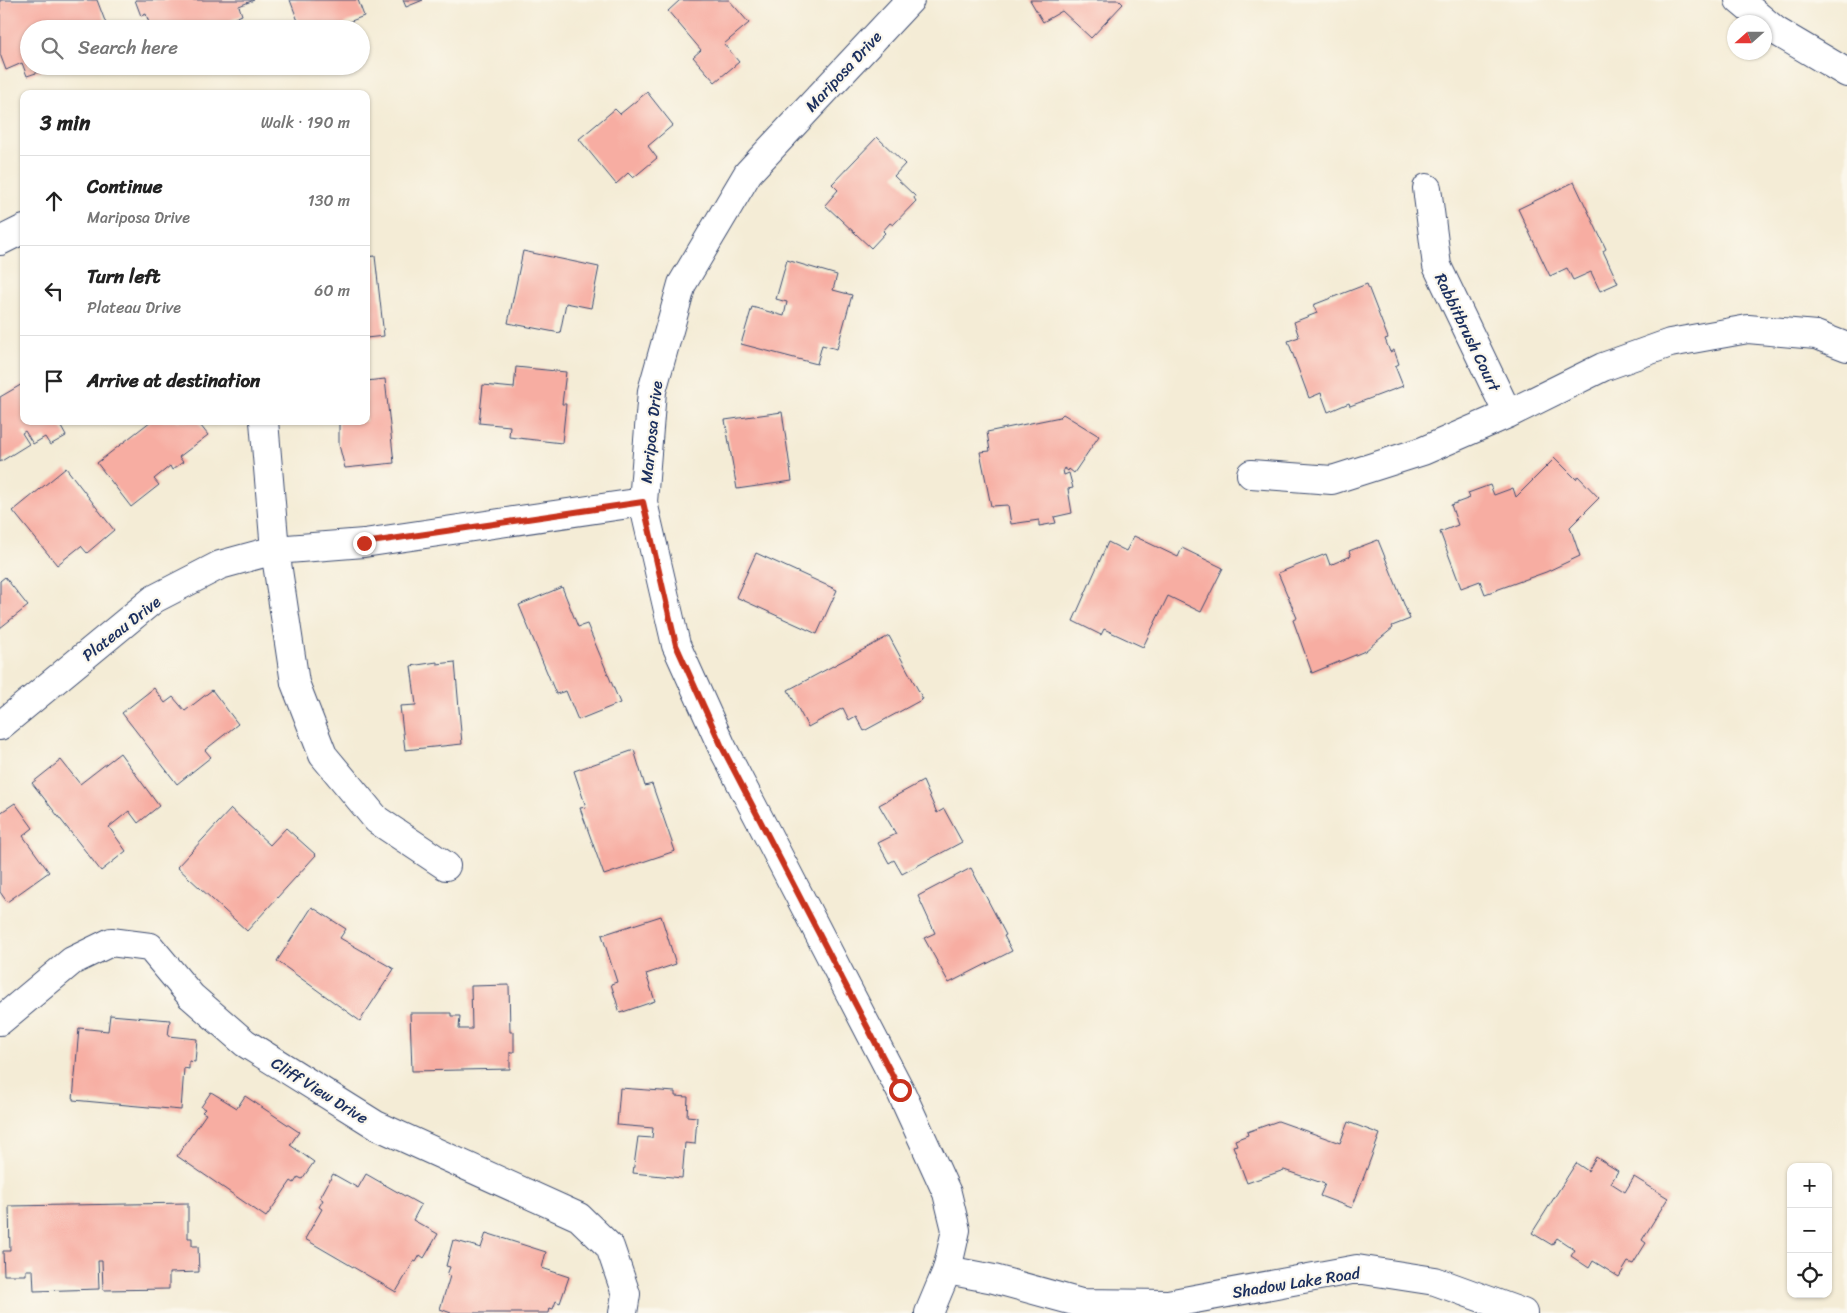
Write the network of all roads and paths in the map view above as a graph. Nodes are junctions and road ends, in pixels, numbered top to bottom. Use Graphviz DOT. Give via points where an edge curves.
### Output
graph roads {
  1 [pos="910,0"];
  2 [pos="1739,0"];
  3 [pos="1847,72"];
  4 [pos="1427,188"];
  5 [pos="20,231"];
  6 [pos="0,241"];
  7 [pos="1847,347"];
  8 [pos="1508,414"];
  9 [pos="264,425"];
  10 [pos="1251,474"];
  11 [pos="643,502"];
  12 [pos="275,550"];
  13 [pos="0,726"];
  14 [pos="446,866"];
  15 [pos="0,1021"];
  16 [pos="947,1270"];
  17 [pos="623,1313"];
  18 [pos="929,1313"];
  19 [pos="1523,1313"];
  1 -- 11 [label="street, Mariposa Drive" via="748,173 682,284 652,391"];
  2 -- 3 [label="street" via="1776,31"];
  4 -- 8 [label="street, Rabbitbrush Court" via="1437,266"];
  5 -- 6 [label="street"];
  7 -- 8 [label="street" via="1816,335 1748,329 1670,343 1603,367"];
  8 -- 10 [label="street" via="1423,451 1332,480"];
  9 -- 12 [label="street"];
  11 -- 12 [label="street, Plateau Drive" via="364,543"];
  11 -- 16 [label="street, Mariposa Drive" via="676,645 722,747 900,1090 947,1193 956,1230"];
  12 -- 13 [label="street, Plateau Drive" via="220,565 154,599"];
  12 -- 14 [label="street" via="295,683 323,755 378,820"];
  15 -- 17 [label="street, Cliff View Drive" via="72,960 111,942 150,947 191,996 245,1043 376,1125 579,1217 610,1248 626,1294"];
  16 -- 18 [label="street, Mariposa Drive"];
  16 -- 19 [label="street, Shadow Lake Road" via="1081,1302 1168,1304 1357,1269 1435,1281"];
}
